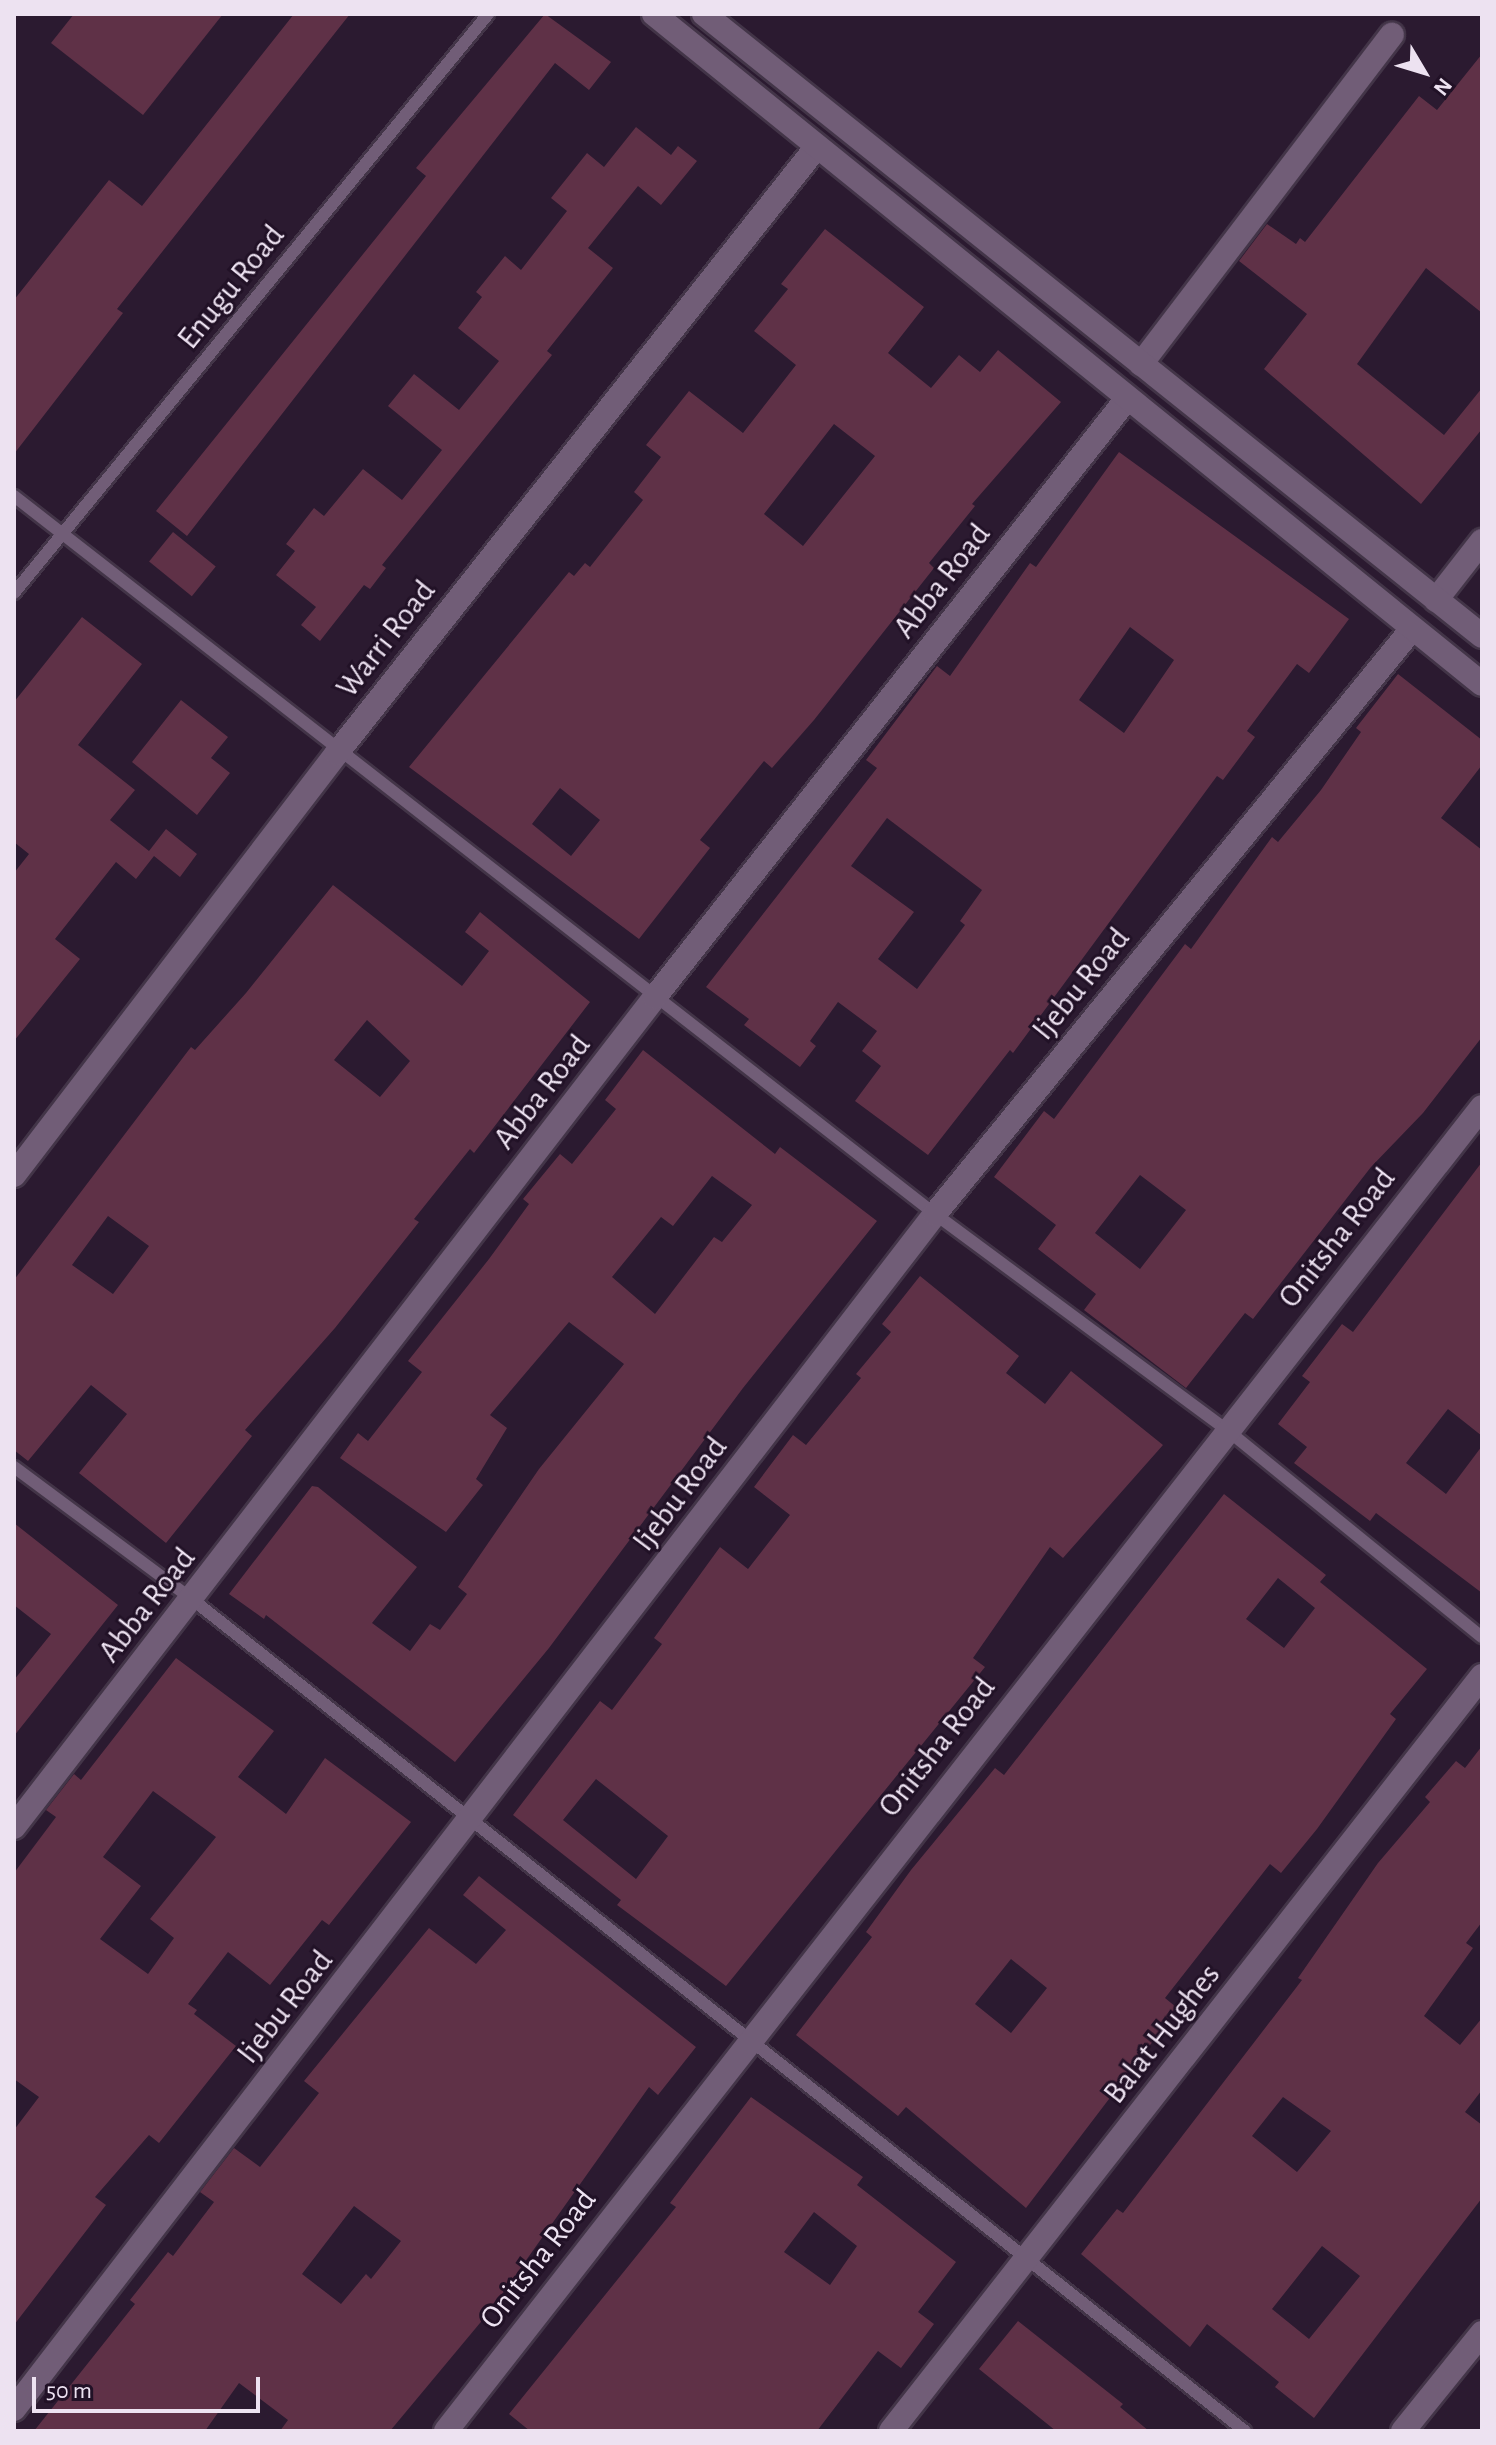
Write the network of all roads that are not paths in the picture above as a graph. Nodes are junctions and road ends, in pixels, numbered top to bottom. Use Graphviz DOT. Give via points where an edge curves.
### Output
graph roads {
  1 [pos="488,14"];
  2 [pos="654,14"];
  3 [pos="704,14"];
  4 [pos="1392,35"];
  5 [pos="815,149"];
  6 [pos="1141,364"];
  7 [pos="1126,400"];
  8 [pos="14,496"];
  9 [pos="62,533"];
  10 [pos="1482,541"];
  11 [pos="14,593"];
  12 [pos="1436,600"];
  13 [pos="1412,629"];
  14 [pos="1482,636"];
  15 [pos="1482,684"];
  16 [pos="337,753"];
  17 [pos="655,997"];
  18 [pos="1482,1107"];
  19 [pos="14,1175"];
  20 [pos="935,1214"];
  21 [pos="1227,1430"];
  22 [pos="14,1467"];
  23 [pos="193,1600"];
  24 [pos="1482,1637"];
  25 [pos="1482,1676"];
  26 [pos="471,1820"];
  27 [pos="14,1827"];
  28 [pos="748,2039"];
  29 [pos="1025,2261"];
  30 [pos="1482,2333"];
  31 [pos="14,2409"];
  32 [pos="446,2431"];
  33 [pos="891,2431"];
  34 [pos="1245,2431"];
  35 [pos="1403,2431"];
  1 -- 9 [label="lane, Enugu Road"];
  2 -- 5 [label="street"];
  3 -- 6 [label="street"];
  4 -- 6 [label="street"];
  5 -- 7 [label="street"];
  5 -- 16 [label="street, Warri Road"];
  6 -- 12 [label="street"];
  7 -- 13 [label="street"];
  7 -- 17 [label="street, Abba Road"];
  8 -- 9 [label="lane"];
  9 -- 11 [label="lane, Enugu Road"];
  9 -- 16 [label="lane"];
  10 -- 12 [label="street"];
  12 -- 14 [label="street"];
  13 -- 15 [label="street"];
  13 -- 20 [label="street, Ijebu Road"];
  16 -- 17 [label="lane"];
  16 -- 19 [label="street, Warri Road"];
  17 -- 20 [label="lane"];
  17 -- 23 [label="street, Abba Road"];
  18 -- 21 [label="street, Onitsha Road"];
  20 -- 21 [label="lane"];
  20 -- 26 [label="street, Ijebu Road"];
  21 -- 24 [label="lane"];
  21 -- 28 [label="street, Onitsha Road"];
  22 -- 23 [label="lane"];
  23 -- 26 [label="lane"];
  23 -- 27 [label="street, Abba Road"];
  25 -- 29 [label="street, Balat Hughes"];
  26 -- 28 [label="lane"];
  26 -- 31 [label="street, Ijebu Road"];
  28 -- 29 [label="lane"];
  28 -- 32 [label="street, Onitsha Road"];
  29 -- 33 [label="street, Balat Hughes"];
  29 -- 34 [label="lane"];
  30 -- 35 [label="street"];
}
